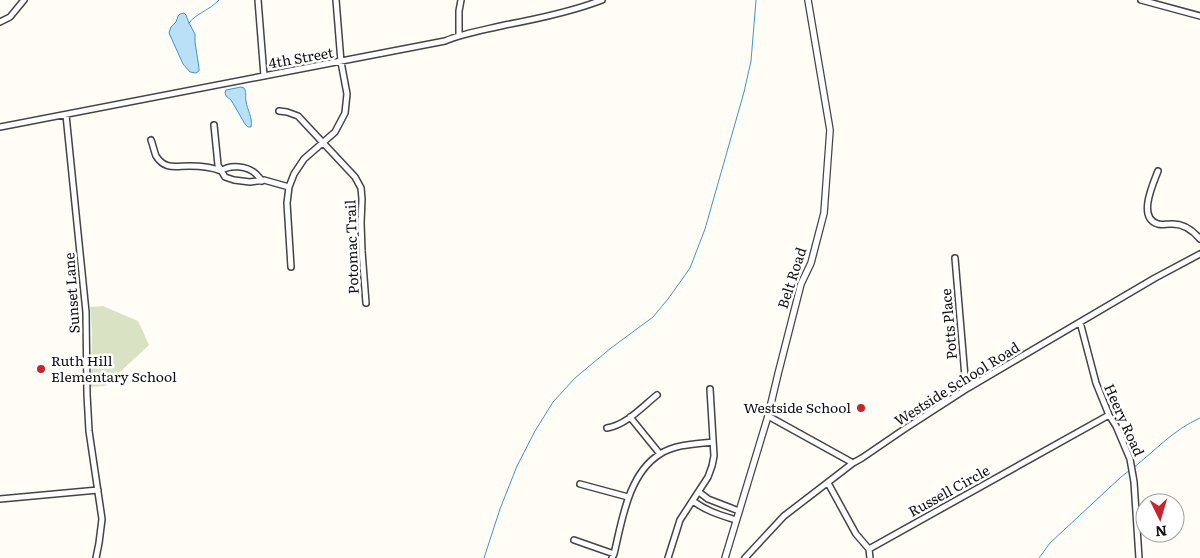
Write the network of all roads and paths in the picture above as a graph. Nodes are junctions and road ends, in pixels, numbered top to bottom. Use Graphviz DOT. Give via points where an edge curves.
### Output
graph roads {
  1 [pos="24,0"];
  2 [pos="258,0"];
  3 [pos="336,0"];
  4 [pos="460,0"];
  5 [pos="602,0"];
  6 [pos="808,0"];
  7 [pos="1141,0"];
  8 [pos="1200,16"];
  9 [pos="0,22"];
  10 [pos="459,35"];
  11 [pos="341,62"];
  12 [pos="264,76"];
  13 [pos="279,111"];
  14 [pos="66,115"];
  15 [pos="214,125"];
  16 [pos="0,127"];
  17 [pos="151,140"];
  18 [pos="323,143"];
  19 [pos="221,171"];
  20 [pos="1158,171"];
  21 [pos="262,181"];
  22 [pos="289,187"];
  23 [pos="1200,239"];
  24 [pos="1200,254"];
  25 [pos="955,258"];
  26 [pos="291,267"];
  27 [pos="366,303"];
  28 [pos="1080,322"];
  29 [pos="968,388"];
  30 [pos="710,389"];
  31 [pos="656,395"];
  32 [pos="1109,415"];
  33 [pos="768,416"];
  34 [pos="630,417"];
  35 [pos="607,428"];
  36 [pos="713,442"];
  37 [pos="660,454"];
  38 [pos="853,463"];
  39 [pos="828,483"];
  40 [pos="580,484"];
  41 [pos="98,490"];
  42 [pos="699,492"];
  43 [pos="628,497"];
  44 [pos="0,499"];
  45 [pos="693,501"];
  46 [pos="739,511"];
  47 [pos="736,520"];
  48 [pos="574,540"];
  49 [pos="869,549"];
  50 [pos="613,556"];
  51 [pos="96,558"];
  52 [pos="668,558"];
  53 [pos="725,558"];
  54 [pos="745,558"];
  55 [pos="870,558"];
  56 [pos="1139,558"];
  1 -- 9 [label="street" via="10,17"];
  2 -- 12 [label="street"];
  3 -- 11 [label="street"];
  4 -- 10 [label="street"];
  5 -- 10 [label="street, 4th Street" via="537,19"];
  6 -- 33 [label="street, Belt Road" via="830,130 824,213 811,263 801,284"];
  7 -- 8 [label="street"];
  10 -- 11 [label="street, 4th Street" via="445,41"];
  11 -- 12 [label="street, 4th Street"];
  11 -- 18 [label="street" via="347,94 345,113 335,132"];
  12 -- 14 [label="street, 4th Street"];
  13 -- 18 [label="street, Potomac Trail" via="298,116"];
  14 -- 16 [label="street, 4th Street"];
  14 -- 41 [label="street, Sunset Lane" via="86,312 87,394"];
  15 -- 19 [label="street"];
  17 -- 19 [label="street" via="156,156 167,166 216,168"];
  18 -- 22 [label="street" via="304,159"];
  18 -- 27 [label="street, Potomac Trail" via="360,188"];
  19 -- 21 [label="street" via="225,177 234,180"];
  19 -- 21 [label="street" via="226,167 248,169"];
  20 -- 23 [label="street" via="1147,206 1151,219 1160,224 1185,226"];
  21 -- 22 [label="street"];
  22 -- 26 [label="street"];
  24 -- 28 [label="street, Westside School Road"];
  25 -- 29 [label="street, Potts Place"];
  28 -- 29 [label="street, Westside School Road"];
  28 -- 32 [label="street, Heery Road" via="1096,383"];
  29 -- 38 [label="street, Westside School Road"];
  30 -- 36 [label="street"];
  31 -- 34 [label="street"];
  32 -- 49 [label="street, Russell Circle"];
  32 -- 56 [label="street, Heery Road" via="1133,469"];
  33 -- 38 [label="street"];
  33 -- 46 [label="street, Belt Road"];
  34 -- 35 [label="street"];
  34 -- 37 [label="street"];
  36 -- 37 [label="street" via="677,447"];
  36 -- 42 [label="street" via="712,466"];
  37 -- 43 [label="street" via="642,472"];
  38 -- 39 [label="street, Westside School Road"];
  39 -- 49 [label="street" via="856,534"];
  39 -- 54 [label="street, Westside School Road" via="784,516"];
  40 -- 43 [label="street"];
  41 -- 44 [label="street"];
  41 -- 51 [label="street, Sunset Lane" via="102,519"];
  42 -- 45 [label="street"];
  42 -- 46 [label="street"];
  43 -- 50 [label="street"];
  45 -- 47 [label="street" via="710,512"];
  45 -- 52 [label="street" via="680,520"];
  46 -- 47 [label="street, Belt Road"];
  47 -- 53 [label="street, Belt Road"];
  48 -- 50 [label="street"];
  49 -- 55 [label="street"];
}
